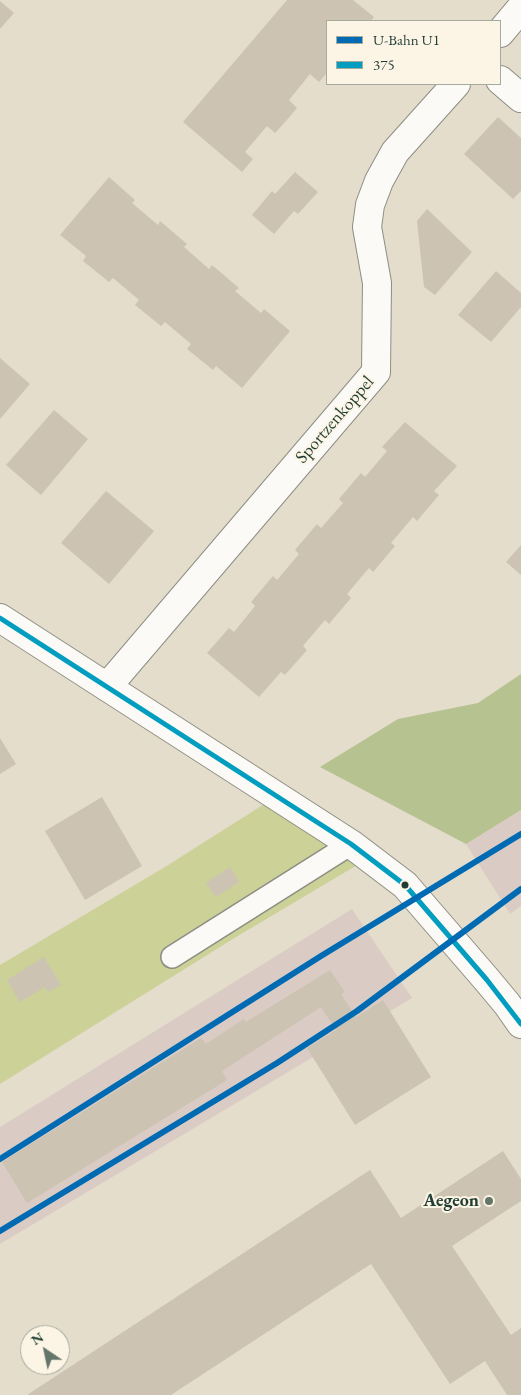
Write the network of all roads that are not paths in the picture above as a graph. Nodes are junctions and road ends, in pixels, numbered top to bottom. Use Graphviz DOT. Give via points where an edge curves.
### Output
graph roads {
  1 [pos="521,8"];
  2 [pos="501,32"];
  3 [pos="501,81"];
  4 [pos="455,85"];
  5 [pos="521,98"];
  6 [pos="0,618"];
  7 [pos="106,687"];
  8 [pos="351,844"];
  9 [pos="172,957"];
  10 [pos="516,1007"];
  1 -- 2 [label="street"];
  3 -- 5 [label="street"];
  4 -- 7 [label="street, Sportzenkoppel" via="395,152 370,205 367,226 376,282 376,372"];
  6 -- 7 [label="street"];
  7 -- 8 [label="street"];
  8 -- 9 [label="lane"];
  8 -- 10 [label="street" via="405,885"];
}
